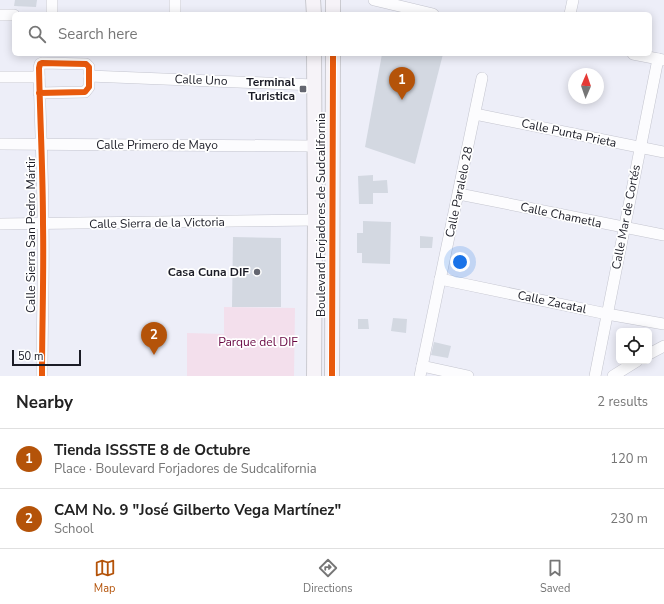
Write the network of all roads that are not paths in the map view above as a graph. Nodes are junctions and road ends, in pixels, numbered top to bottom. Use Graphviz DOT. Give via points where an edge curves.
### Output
graph roads {
  1 [pos="52,0"];
  2 [pos="175,0"];
  3 [pos="313,0"];
  4 [pos="333,0"];
  5 [pos="374,0"];
  6 [pos="574,0"];
  7 [pos="52,12"];
  8 [pos="175,12"];
  9 [pos="314,12"];
  10 [pos="333,12"];
  11 [pos="425,12"];
  12 [pos="571,12"];
  13 [pos="0,15"];
  14 [pos="12,15"];
  15 [pos="314,56"];
  16 [pos="333,56"];
  17 [pos="644,56"];
  18 [pos="661,59"];
  19 [pos="89,76"];
  20 [pos="0,77"];
  21 [pos="39,77"];
  22 [pos="482,78"];
  23 [pos="314,85"];
  24 [pos="39,93"];
  25 [pos="475,114"];
  26 [pos="0,144"];
  27 [pos="42,144"];
  28 [pos="314,146"];
  29 [pos="640,147"];
  30 [pos="664,152"];
  31 [pos="459,194"];
  32 [pos="315,220"];
  33 [pos="0,224"];
  34 [pos="43,224"];
  35 [pos="623,228"];
  36 [pos="664,235"];
  37 [pos="440,279"];
  38 [pos="607,314"];
  39 [pos="664,324"];
  40 [pos="664,346"];
  41 [pos="652,352"];
  42 [pos="632,364"];
  43 [pos="421,371"];
  44 [pos="42,376"];
  45 [pos="314,376"];
  46 [pos="332,376"];
  47 [pos="468,376"];
  48 [pos="595,376"];
  49 [pos="613,376"];
  1 -- 7 [label="street"];
  2 -- 8 [label="street"];
  3 -- 9 [label="main road"];
  4 -- 10 [label="main road"];
  5 -- 11 [label="street"];
  6 -- 12 [label="street"];
  13 -- 14 [label="street"];
  15 -- 23 [label="main road, Boulevard Forjadores de Sudcalifornia"];
  16 -- 46 [label="main road, Boulevard Forjadores de Sudcalifornia"];
  17 -- 18 [label="street"];
  18 -- 29 [label="street, Calle Mar de Cortés"];
  19 -- 21 [label="street, Calle Sierra San Pedro Mártir" via="89,67 86,64 42,63"];
  19 -- 23 [label="street, Calle Uno"];
  19 -- 24 [label="street" via="89,87 85,92"];
  20 -- 21 [label="street"];
  21 -- 24 [label="street, Calle Sierra San Pedro Mártir"];
  22 -- 25 [label="street, Calle Paralelo 28"];
  23 -- 28 [label="main road, Boulevard Forjadores de Sudcalifornia"];
  24 -- 27 [label="street, Calle Sierra San Pedro Mártir"];
  25 -- 29 [label="street, Calle Punta Prieta"];
  25 -- 31 [label="street, Calle Paralelo 28"];
  26 -- 27 [label="street, Calle Primero de Mayo"];
  27 -- 28 [label="street, Calle Primero de Mayo"];
  27 -- 34 [label="street, Calle Sierra San Pedro Mártir"];
  28 -- 32 [label="main road, Boulevard Forjadores de Sudcalifornia"];
  29 -- 30 [label="street, Calle Punta Prieta"];
  29 -- 35 [label="street, Calle Mar de Cortés"];
  31 -- 35 [label="street, Calle Chametla"];
  31 -- 37 [label="street, Calle Paralelo 28"];
  32 -- 34 [label="street, Calle Sierra de la Victoria"];
  32 -- 45 [label="main road, Boulevard Forjadores de Sudcalifornia"];
  33 -- 34 [label="street, Calle Sierra de la Victoria"];
  34 -- 44 [label="street, Calle Sierra San Pedro Mártir"];
  35 -- 36 [label="street, Calle Chametla"];
  35 -- 38 [label="street, Calle Mar de Cortés"];
  37 -- 38 [label="street, Calle Zacatal"];
  37 -- 43 [label="street, Calle Paralelo 28"];
  38 -- 39 [label="street, Calle Zacatal"];
  38 -- 48 [label="street, Calle Mar de Cortés"];
  40 -- 41 [label="street"];
  42 -- 49 [label="street"];
  43 -- 47 [label="street"];
}
